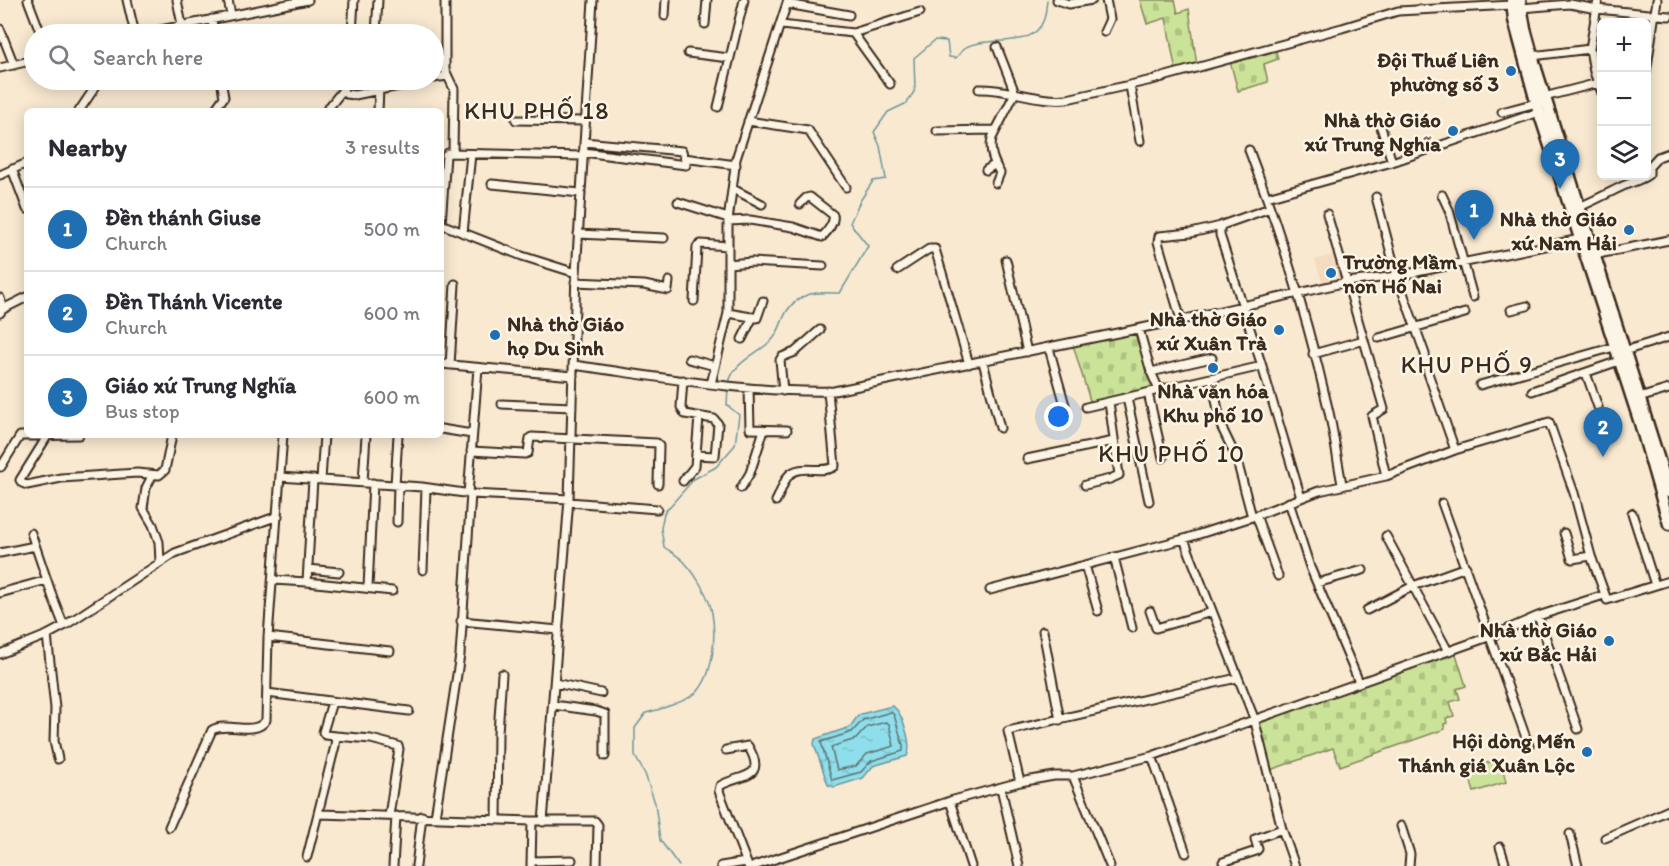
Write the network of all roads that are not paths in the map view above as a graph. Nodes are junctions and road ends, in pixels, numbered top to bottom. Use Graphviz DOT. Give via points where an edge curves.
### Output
graph roads {
  1 [pos="28,0"];
  2 [pos="127,0"];
  3 [pos="177,0"];
  4 [pos="228,0"];
  5 [pos="308,0"];
  6 [pos="354,0"];
  7 [pos="378,0"];
  8 [pos="446,0"];
  9 [pos="593,0"];
  10 [pos="666,0"];
  11 [pos="706,0"];
  12 [pos="744,0"];
  13 [pos="1058,0"];
  14 [pos="1092,0"];
  15 [pos="1106,0"];
  16 [pos="1598,0"];
  17 [pos="1657,0"];
  18 [pos="788,2"];
  19 [pos="283,3"];
  20 [pos="1516,3"];
  21 [pos="1597,9"];
  22 [pos="920,12"];
  23 [pos="1655,14"];
  24 [pos="231,15"];
  25 [pos="849,15"];
  26 [pos="665,16"];
  27 [pos="1669,16"];
  28 [pos="212,19"];
  29 [pos="37,24"];
  30 [pos="133,24"];
  31 [pos="182,24"];
  32 [pos="187,24"];
  33 [pos="213,24"];
  34 [pos="353,24"];
  35 [pos="377,24"];
  36 [pos="705,24"];
  37 [pos="781,25"];
  38 [pos="0,29"];
  39 [pos="1104,32"];
  40 [pos="854,33"];
  41 [pos="997,47"];
  42 [pos="1590,49"];
  43 [pos="688,53"];
  44 [pos="1532,56"];
  45 [pos="1597,56"];
  46 [pos="1591,57"];
  47 [pos="729,58"];
  48 [pos="24,62"];
  49 [pos="14,65"];
  50 [pos="0,68"];
  51 [pos="1647,72"];
  52 [pos="1597,74"];
  53 [pos="444,76"];
  54 [pos="447,76"];
  55 [pos="890,84"];
  56 [pos="1597,84"];
  57 [pos="1130,86"];
  58 [pos="979,88"];
  59 [pos="93,90"];
  60 [pos="223,90"];
  61 [pos="377,90"];
  62 [pos="342,91"];
  63 [pos="1015,93"];
  64 [pos="1542,105"];
  65 [pos="718,107"];
  66 [pos="81,108"];
  67 [pos="216,108"];
  68 [pos="328,108"];
  69 [pos="378,108"];
  70 [pos="1502,112"];
  71 [pos="516,120"];
  72 [pos="585,121"];
  73 [pos="748,122"];
  74 [pos="1380,124"];
  75 [pos="996,130"];
  76 [pos="937,131"];
  77 [pos="1140,141"];
  78 [pos="584,142"];
  79 [pos="1249,150"];
  80 [pos="453,153"];
  81 [pos="1669,153"];
  82 [pos="471,154"];
  83 [pos="583,154"];
  84 [pos="1392,162"];
  85 [pos="24,164"];
  86 [pos="444,164"];
  87 [pos="686,165"];
  88 [pos="736,165"];
  89 [pos="994,165"];
  90 [pos="1651,165"];
  91 [pos="12,169"];
  92 [pos="986,170"];
  93 [pos="0,175"];
  94 [pos="1630,180"];
  95 [pos="996,183"];
  96 [pos="492,184"];
  97 [pos="846,187"];
  98 [pos="733,189"];
  99 [pos="580,193"];
  100 [pos="1442,195"];
  101 [pos="1267,197"];
  102 [pos="1376,197"];
  103 [pos="24,201"];
  104 [pos="678,202"];
  105 [pos="762,204"];
  106 [pos="800,204"];
  107 [pos="1579,207"];
  108 [pos="1270,208"];
  109 [pos="1328,214"];
  110 [pos="728,220"];
  111 [pos="444,225"];
  112 [pos="1221,226"];
  113 [pos="463,232"];
  114 [pos="578,234"];
  115 [pos="664,238"];
  116 [pos="1580,239"];
  117 [pos="1669,240"];
  118 [pos="728,246"];
  119 [pos="1593,255"];
  120 [pos="1006,260"];
  121 [pos="1462,263"];
  122 [pos="728,264"];
  123 [pos="823,266"];
  124 [pos="897,270"];
  125 [pos="576,273"];
  126 [pos="1397,276"];
  127 [pos="669,281"];
  128 [pos="575,282"];
  129 [pos="1347,282"];
  130 [pos="455,284"];
  131 [pos="1296,293"];
  132 [pos="1473,297"];
  133 [pos="0,298"];
  134 [pos="24,299"];
  135 [pos="694,301"];
  136 [pos="763,301"];
  137 [pos="1242,305"];
  138 [pos="1527,306"];
  139 [pos="1512,310"];
  140 [pos="2,311"];
  141 [pos="728,313"];
  142 [pos="1465,313"];
  143 [pos="753,317"];
  144 [pos="1181,320"];
  145 [pos="1416,328"];
  146 [pos="1139,329"];
  147 [pos="820,330"];
  148 [pos="1669,337"];
  149 [pos="1379,338"];
  150 [pos="742,339"];
  151 [pos="1364,340"];
  152 [pos="1049,348"];
  153 [pos="1027,352"];
  154 [pos="1619,353"];
  155 [pos="1313,354"];
  156 [pos="1212,358"];
  157 [pos="689,359"];
  158 [pos="983,362"];
  159 [pos="444,364"];
  160 [pos="969,364"];
  161 [pos="450,365"];
  162 [pos="573,365"];
  163 [pos="715,366"];
  164 [pos="1262,366"];
  165 [pos="478,368"];
  166 [pos="1151,372"];
  167 [pos="1586,373"];
  168 [pos="573,376"];
  169 [pos="1212,378"];
  170 [pos="683,380"];
  171 [pos="711,384"];
  172 [pos="1480,385"];
  173 [pos="749,388"];
  174 [pos="1669,388"];
  175 [pos="1159,390"];
  176 [pos="783,391"];
  177 [pos="828,391"];
  178 [pos="1532,391"];
  179 [pos="1148,393"];
  180 [pos="1127,398"];
  181 [pos="1639,398"];
  182 [pos="1109,402"];
  183 [pos="502,404"];
  184 [pos="1065,405"];
  185 [pos="572,407"];
  186 [pos="1086,407"];
  187 [pos="1598,407"];
  188 [pos="699,417"];
  189 [pos="1000,428"];
  190 [pos="444,429"];
  191 [pos="764,430"];
  192 [pos="787,430"];
  193 [pos="472,434"];
  194 [pos="24,437"];
  195 [pos="46,438"];
  196 [pos="171,438"];
  197 [pos="283,438"];
  198 [pos="324,438"];
  199 [pos="366,438"];
  200 [pos="398,438"];
  201 [pos="571,440"];
  202 [pos="1114,441"];
  203 [pos="1455,450"];
  204 [pos="471,451"];
  205 [pos="696,455"];
  206 [pos="1163,458"];
  207 [pos="1026,459"];
  208 [pos="0,467"];
  209 [pos="152,476"];
  210 [pos="1386,476"];
  211 [pos="280,477"];
  212 [pos="313,479"];
  213 [pos="321,480"];
  214 [pos="683,481"];
  215 [pos="363,483"];
  216 [pos="373,483"];
  217 [pos="658,484"];
  218 [pos="1342,484"];
  219 [pos="397,485"];
  220 [pos="1085,485"];
  221 [pos="426,488"];
  222 [pos="741,488"];
  223 [pos="1669,492"];
  224 [pos="470,494"];
  225 [pos="1301,498"];
  226 [pos="569,500"];
  227 [pos="776,501"];
  228 [pos="1149,501"];
  229 [pos="1289,502"];
  230 [pos="1442,503"];
  231 [pos="657,509"];
  232 [pos="1632,513"];
  233 [pos="278,516"];
  234 [pos="1254,516"];
  235 [pos="397,522"];
  236 [pos="1669,524"];
  237 [pos="31,533"];
  238 [pos="1564,533"];
  239 [pos="1386,536"];
  240 [pos="1184,539"];
  241 [pos="35,546"];
  242 [pos="0,553"];
  243 [pos="1591,556"];
  244 [pos="1114,557"];
  245 [pos="160,562"];
  246 [pos="1085,565"];
  247 [pos="1466,567"];
  248 [pos="308,569"];
  249 [pos="423,570"];
  250 [pos="1363,570"];
  251 [pos="339,572"];
  252 [pos="1278,576"];
  253 [pos="47,580"];
  254 [pos="273,580"];
  255 [pos="1669,581"];
  256 [pos="307,582"];
  257 [pos="1317,583"];
  258 [pos="1655,585"];
  259 [pos="1413,586"];
  260 [pos="368,588"];
  261 [pos="990,590"];
  262 [pos="392,591"];
  263 [pos="0,593"];
  264 [pos="1604,595"];
  265 [pos="1367,610"];
  266 [pos="1098,611"];
  267 [pos="1150,612"];
  268 [pos="1212,612"];
  269 [pos="1538,616"];
  270 [pos="461,621"];
  271 [pos="64,626"];
  272 [pos="1132,628"];
  273 [pos="559,630"];
  274 [pos="1043,631"];
  275 [pos="47,635"];
  276 [pos="1492,636"];
  277 [pos="268,637"];
  278 [pos="390,651"];
  279 [pos="1448,651"];
  280 [pos="0,654"];
  281 [pos="502,674"];
  282 [pos="1237,678"];
  283 [pos="1359,682"];
  284 [pos="555,683"];
  285 [pos="267,693"];
  286 [pos="601,693"];
  287 [pos="332,702"];
  288 [pos="553,705"];
  289 [pos="409,711"];
  290 [pos="1254,718"];
  291 [pos="1059,720"];
  292 [pos="1578,729"];
  293 [pos="336,736"];
  294 [pos="1529,746"];
  295 [pos="726,750"];
  296 [pos="605,756"];
  297 [pos="1152,756"];
  298 [pos="58,759"];
  299 [pos="1073,776"];
  300 [pos="1020,782"];
  301 [pos="1001,788"];
  302 [pos="950,801"];
  303 [pos="1669,810"];
  304 [pos="320,813"];
  305 [pos="392,816"];
  306 [pos="422,816"];
  307 [pos="435,817"];
  308 [pos="497,820"];
  309 [pos="532,821"];
  310 [pos="543,822"];
  311 [pos="1401,826"];
  312 [pos="169,827"];
  313 [pos="1282,829"];
  314 [pos="1570,834"];
  315 [pos="1605,838"];
  316 [pos="1500,847"];
  317 [pos="1186,852"];
  318 [pos="307,857"];
  319 [pos="572,860"];
  320 [pos="1223,862"];
  321 [pos="531,863"];
  322 [pos="749,865"];
  323 [pos="393,866"];
  324 [pos="416,866"];
  325 [pos="597,866"];
  326 [pos="721,866"];
  327 [pos="970,866"];
  328 [pos="1019,866"];
  329 [pos="1110,866"];
  330 [pos="1295,866"];
  331 [pos="1409,866"];
  332 [pos="1506,866"];
  333 [pos="1578,866"];
  1 -- 29 [label="street"];
  2 -- 30 [label="street"];
  3 -- 31 [label="street"];
  4 -- 24 [label="street"];
  5 -- 19 [label="street"];
  6 -- 34 [label="street"];
  7 -- 35 [label="street"];
  8 -- 54 [label="street"];
  9 -- 72 [label="street"];
  10 -- 26 [label="street"];
  11 -- 36 [label="street"];
  12 -- 47 [label="street"];
  13 -- 14 [label="street" via="1069,4"];
  15 -- 39 [label="street" via="1110,19"];
  16 -- 21 [label="street"];
  17 -- 23 [label="street"];
  18 -- 25 [label="street"];
  18 -- 37 [label="street"];
  19 -- 24 [label="street"];
  20 -- 21 [label="street"];
  20 -- 44 [label="main road"];
  20 -- 57 [label="street" via="1398,11"];
  20 -- 64 [label="main road" via="1514,20"];
  21 -- 23 [label="street"];
  21 -- 42 [label="street"];
  22 -- 40 [label="street"];
  23 -- 27 [label="street"];
  23 -- 51 [label="street"];
  24 -- 28 [label="street"];
  28 -- 32 [label="street"];
  28 -- 33 [label="street"];
  37 -- 40 [label="street"];
  37 -- 73 [label="street"];
  38 -- 49 [label="street"];
  40 -- 55 [label="street"];
  41 -- 63 [label="street"];
  42 -- 44 [label="street"];
  42 -- 46 [label="street"];
  43 -- 47 [label="street"];
  44 -- 64 [label="main road"];
  45 -- 46 [label="street"];
  46 -- 52 [label="street"];
  47 -- 65 [label="street"];
  48 -- 49 [label="street"];
  49 -- 50 [label="street"];
  53 -- 54 [label="street"];
  54 -- 80 [label="street" via="454,88"];
  56 -- 64 [label="street"];
  57 -- 63 [label="street" via="1061,100"];
  57 -- 77 [label="street"];
  58 -- 63 [label="street"];
  59 -- 66 [label="street"];
  60 -- 67 [label="street" via="224,97"];
  61 -- 62 [label="street" via="351,95"];
  61 -- 69 [label="street"];
  62 -- 68 [label="street"];
  63 -- 75 [label="street"];
  64 -- 70 [label="street"];
  64 -- 84 [label="street"];
  64 -- 107 [label="main road"];
  64 -- 116 [label="main road"];
  71 -- 72 [label="street"];
  72 -- 78 [label="street"];
  73 -- 88 [label="street"];
  73 -- 97 [label="street" via="808,130"];
  74 -- 84 [label="street"];
  75 -- 76 [label="street"];
  75 -- 89 [label="street" via="990,146"];
  78 -- 83 [label="street"];
  78 -- 88 [label="street" via="682,151 684,158"];
  79 -- 101 [label="street"];
  80 -- 82 [label="street"];
  80 -- 86 [label="street" via="447,153"];
  81 -- 90 [label="street"];
  82 -- 83 [label="street"];
  82 -- 113 [label="street"];
  83 -- 87 [label="street"];
  83 -- 99 [label="street"];
  84 -- 101 [label="street"];
  85 -- 91 [label="street"];
  88 -- 98 [label="street"];
  89 -- 92 [label="street"];
  89 -- 95 [label="street" via="1000,173"];
  91 -- 93 [label="street"];
  91 -- 103 [label="street"];
  94 -- 107 [label="street"];
  96 -- 99 [label="street"];
  98 -- 105 [label="street"];
  98 -- 110 [label="street"];
  99 -- 114 [label="street"];
  100 -- 121 [label="street"];
  101 -- 108 [label="street"];
  102 -- 126 [label="street"];
  104 -- 110 [label="street"];
  106 -- 110 [label="street" via="810,197 833,215 822,237 793,227"];
  107 -- 119 [label="main road"];
  108 -- 112 [label="street"];
  108 -- 131 [label="street"];
  109 -- 129 [label="street"];
  110 -- 118 [label="street"];
  111 -- 113 [label="street"];
  112 -- 137 [label="street" via="1220,235"];
  112 -- 144 [label="street" via="1159,236"];
  113 -- 125 [label="street"];
  114 -- 115 [label="street"];
  114 -- 125 [label="street"];
  116 -- 121 [label="street"];
  116 -- 154 [label="main road"];
  117 -- 119 [label="street"];
  118 -- 122 [label="street"];
  118 -- 135 [label="street" via="697,247"];
  119 -- 154 [label="main road"];
  120 -- 153 [label="street"];
  121 -- 126 [label="street"];
  121 -- 132 [label="street"];
  122 -- 123 [label="street"];
  122 -- 141 [label="street"];
  124 -- 160 [label="street" via="935,249"];
  125 -- 128 [label="street"];
  126 -- 129 [label="street"];
  126 -- 145 [label="street"];
  127 -- 128 [label="street" via="668,290 645,285"];
  128 -- 162 [label="street"];
  129 -- 131 [label="street"];
  129 -- 151 [label="street"];
  130 -- 161 [label="street"];
  131 -- 137 [label="street"];
  131 -- 155 [label="street"];
  133 -- 140 [label="street"];
  134 -- 140 [label="street"];
  136 -- 143 [label="street" via="758,317"];
  137 -- 144 [label="street"];
  137 -- 164 [label="street"];
  138 -- 139 [label="street"];
  141 -- 143 [label="street"];
  141 -- 163 [label="street"];
  142 -- 145 [label="street"];
  143 -- 150 [label="street"];
  144 -- 146 [label="street"];
  145 -- 149 [label="street"];
  145 -- 203 [label="street"];
  146 -- 152 [label="street"];
  146 -- 166 [label="street"];
  147 -- 176 [label="street" via="780,360"];
  148 -- 154 [label="street"];
  151 -- 155 [label="street"];
  151 -- 210 [label="street" via="1384,409 1372,416"];
  152 -- 153 [label="street"];
  152 -- 184 [label="street"];
  153 -- 158 [label="street"];
  154 -- 167 [label="street"];
  154 -- 172 [label="street"];
  154 -- 181 [label="main road"];
  154 -- 236 [label="main road"];
  155 -- 218 [label="street"];
  156 -- 166 [label="street"];
  157 -- 163 [label="street"];
  158 -- 160 [label="street"];
  158 -- 189 [label="street"];
  159 -- 161 [label="street"];
  160 -- 177 [label="street"];
  161 -- 165 [label="street"];
  162 -- 168 [label="street"];
  162 -- 170 [label="street"];
  163 -- 171 [label="street"];
  164 -- 169 [label="street"];
  164 -- 225 [label="street"];
  165 -- 168 [label="street"];
  165 -- 193 [label="street"];
  166 -- 175 [label="street"];
  167 -- 178 [label="street"];
  167 -- 187 [label="street"];
  168 -- 185 [label="street"];
  169 -- 175 [label="street"];
  169 -- 234 [label="street" via="1221,426 1236,457"];
  170 -- 171 [label="street"];
  170 -- 188 [label="street" via="682,411"];
  171 -- 173 [label="street"];
  173 -- 176 [label="street"];
  173 -- 191 [label="street" via="750,429"];
  174 -- 181 [label="street"];
  175 -- 179 [label="street"];
  176 -- 177 [label="street"];
  177 -- 227 [label="street" via="835,466 791,474"];
  179 -- 180 [label="street"];
  179 -- 206 [label="street"];
  180 -- 182 [label="street"];
  180 -- 228 [label="street"];
  181 -- 223 [label="main road"];
  182 -- 186 [label="street"];
  182 -- 202 [label="street"];
  183 -- 185 [label="street"];
  185 -- 201 [label="street"];
  188 -- 205 [label="street"];
  188 -- 205 [label="street" via="717,421 717,453 712,457"];
  190 -- 193 [label="street"];
  191 -- 192 [label="street"];
  191 -- 222 [label="street"];
  193 -- 204 [label="street"];
  194 -- 208 [label="street" via="19,437"];
  195 -- 209 [label="street" via="21,483 137,473"];
  196 -- 209 [label="street" via="165,470"];
  197 -- 211 [label="street"];
  198 -- 213 [label="street"];
  199 -- 215 [label="street"];
  200 -- 219 [label="street"];
  201 -- 204 [label="street" via="531,437 528,453 523,454"];
  201 -- 217 [label="street" via="657,443"];
  201 -- 226 [label="street"];
  202 -- 207 [label="street"];
  202 -- 220 [label="street" via="1119,475"];
  203 -- 210 [label="street"];
  203 -- 243 [label="street" via="1549,422"];
  204 -- 224 [label="street"];
  205 -- 214 [label="street" via="695,466"];
  209 -- 245 [label="street" via="143,508 159,542"];
  210 -- 218 [label="street"];
  211 -- 212 [label="street"];
  211 -- 233 [label="street"];
  212 -- 213 [label="street"];
  212 -- 248 [label="street"];
  213 -- 215 [label="street"];
  215 -- 216 [label="street"];
  216 -- 219 [label="street"];
  216 -- 260 [label="street"];
  218 -- 225 [label="street"];
  219 -- 221 [label="street"];
  219 -- 235 [label="street"];
  221 -- 224 [label="street"];
  221 -- 249 [label="street"];
  224 -- 226 [label="street"];
  224 -- 270 [label="street"];
  225 -- 229 [label="street"];
  226 -- 231 [label="street"];
  226 -- 273 [label="street"];
  229 -- 234 [label="street"];
  229 -- 257 [label="street"];
  230 -- 247 [label="street"];
  232 -- 258 [label="street"];
  233 -- 245 [label="street"];
  233 -- 254 [label="street"];
  234 -- 240 [label="street"];
  234 -- 252 [label="street"];
  237 -- 241 [label="street"];
  238 -- 243 [label="street" via="1572,559"];
  239 -- 259 [label="street"];
  240 -- 244 [label="street"];
  240 -- 268 [label="street"];
  241 -- 242 [label="street"];
  241 -- 253 [label="street"];
  243 -- 264 [label="street"];
  244 -- 246 [label="street"];
  244 -- 272 [label="street"];
  245 -- 271 [label="street"];
  246 -- 261 [label="street"];
  246 -- 266 [label="street"];
  247 -- 259 [label="street"];
  247 -- 276 [label="street"];
  248 -- 251 [label="street"];
  248 -- 256 [label="street"];
  250 -- 257 [label="street"];
  253 -- 263 [label="street"];
  253 -- 271 [label="street"];
  254 -- 256 [label="street"];
  254 -- 277 [label="street"];
  255 -- 258 [label="street"];
  256 -- 260 [label="street"];
  257 -- 283 [label="street"];
  258 -- 264 [label="street" via="1607,600"];
  259 -- 265 [label="street"];
  259 -- 279 [label="street"];
  260 -- 262 [label="street"];
  264 -- 269 [label="street"];
  267 -- 268 [label="street" via="1155,628"];
  268 -- 282 [label="street"];
  269 -- 276 [label="street"];
  269 -- 292 [label="street"];
  270 -- 273 [label="street"];
  270 -- 307 [label="street" via="460,656"];
  271 -- 275 [label="street"];
  273 -- 284 [label="street"];
  274 -- 291 [label="street"];
  275 -- 280 [label="street"];
  275 -- 298 [label="street"];
  276 -- 279 [label="street"];
  276 -- 294 [label="street"];
  277 -- 278 [label="street"];
  277 -- 285 [label="street"];
  279 -- 283 [label="street"];
  281 -- 308 [label="street"];
  282 -- 290 [label="street"];
  282 -- 291 [label="street"];
  283 -- 290 [label="street"];
  284 -- 286 [label="street"];
  284 -- 288 [label="street"];
  285 -- 287 [label="street"];
  285 -- 312 [label="street" via="266,720 262,726 212,730"];
  287 -- 289 [label="street"];
  287 -- 293 [label="street" via="323,732"];
  288 -- 296 [label="street" via="605,714"];
  288 -- 310 [label="street"];
  290 -- 297 [label="street"];
  290 -- 313 [label="street"];
  291 -- 300 [label="street" via="1008,731"];
  293 -- 304 [label="street"];
  293 -- 305 [label="street" via="398,746"];
  295 -- 322 [label="street" via="748,746 755,764 749,776 720,786 719,791"];
  297 -- 299 [label="street"];
  297 -- 317 [label="street"];
  299 -- 300 [label="street"];
  299 -- 329 [label="street"];
  300 -- 301 [label="street"];
  301 -- 302 [label="street"];
  301 -- 328 [label="street"];
  302 -- 322 [label="street"];
  302 -- 327 [label="street"];
  303 -- 315 [label="street"];
  304 -- 305 [label="street"];
  304 -- 318 [label="street"];
  305 -- 306 [label="street"];
  305 -- 323 [label="street"];
  306 -- 307 [label="street"];
  306 -- 324 [label="street"];
  307 -- 308 [label="street"];
  308 -- 309 [label="street"];
  309 -- 310 [label="street"];
  309 -- 321 [label="street"];
  310 -- 325 [label="street" via="597,823"];
  311 -- 331 [label="street" via="1410,854"];
  313 -- 320 [label="street" via="1255,839 1256,851"];
  313 -- 330 [label="street"];
  314 -- 333 [label="street"];
  316 -- 332 [label="street"];
  319 -- 321 [label="street"];
  322 -- 326 [label="street"];
}
